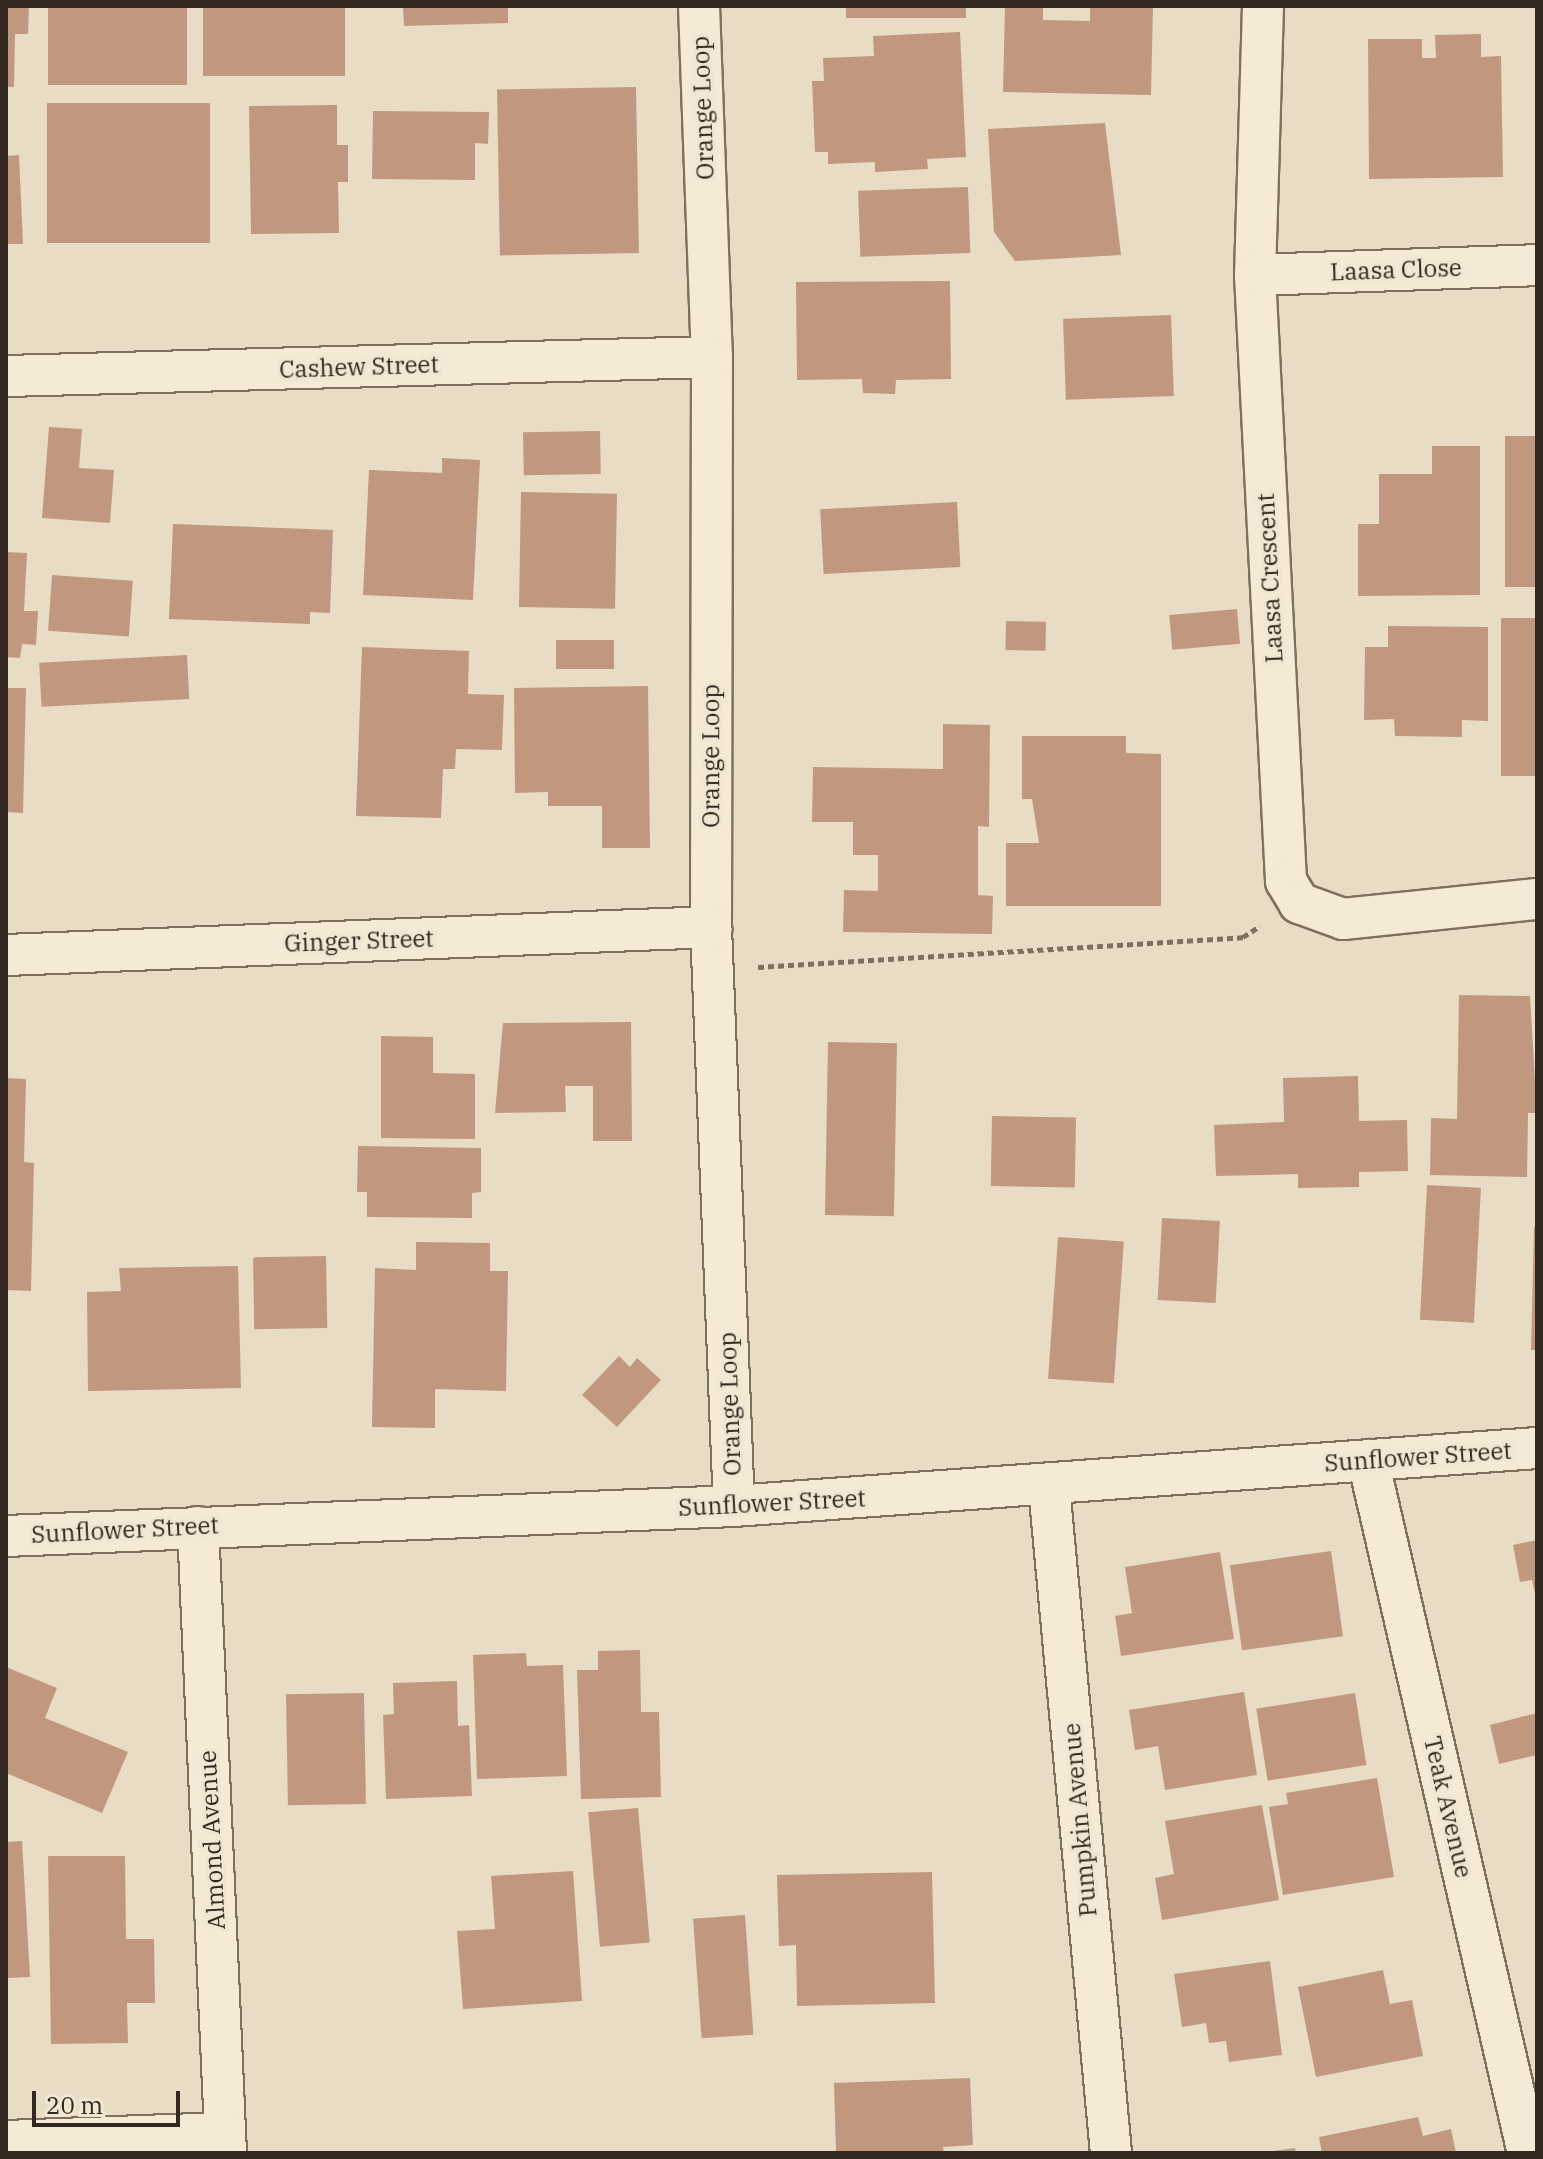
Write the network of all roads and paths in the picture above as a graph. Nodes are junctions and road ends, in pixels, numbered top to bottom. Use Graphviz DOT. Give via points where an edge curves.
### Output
graph roads {
  1 [pos="699,6"];
  2 [pos="1263,6"];
  3 [pos="1537,265"];
  4 [pos="1255,275"];
  5 [pos="712,357"];
  6 [pos="6,376"];
  7 [pos="1537,899"];
  8 [pos="1299,903"];
  9 [pos="711,927"];
  10 [pos="6,955"];
  11 [pos="713,970"];
  12 [pos="1537,1448"];
  13 [pos="1368,1460"];
  14 [pos="1049,1487"];
  15 [pos="734,1506"];
  16 [pos="198,1527"];
  17 [pos="6,1536"];
  18 [pos="6,2141"];
  19 [pos="225,2143"];
  20 [pos="1111,2153"];
  21 [pos="1528,2153"];
  1 -- 5 [label="street, Orange Loop"];
  2 -- 4 [label="street, Laasa Crescent"];
  3 -- 4 [label="street, Laasa Close"];
  4 -- 8 [label="street, Laasa Crescent" via="1284,859"];
  5 -- 6 [label="street, Cashew Street"];
  5 -- 9 [label="street, Orange Loop"];
  7 -- 8 [label="street" via="1343,919"];
  8 -- 11 [label="path" via="1243,937"];
  9 -- 10 [label="street, Ginger Street"];
  9 -- 11 [label="street, Orange Loop"];
  11 -- 15 [label="street, Orange Loop"];
  12 -- 13 [label="street, Sunflower Street"];
  13 -- 14 [label="street, Sunflower Street"];
  13 -- 21 [label="street, Teak Avenue"];
  14 -- 15 [label="street, Sunflower Street"];
  14 -- 20 [label="street, Pumpkin Avenue"];
  15 -- 16 [label="street, Sunflower Street"];
  16 -- 17 [label="street, Sunflower Street"];
  16 -- 19 [label="street, Almond Avenue"];
  18 -- 19 [label="street"];
}
